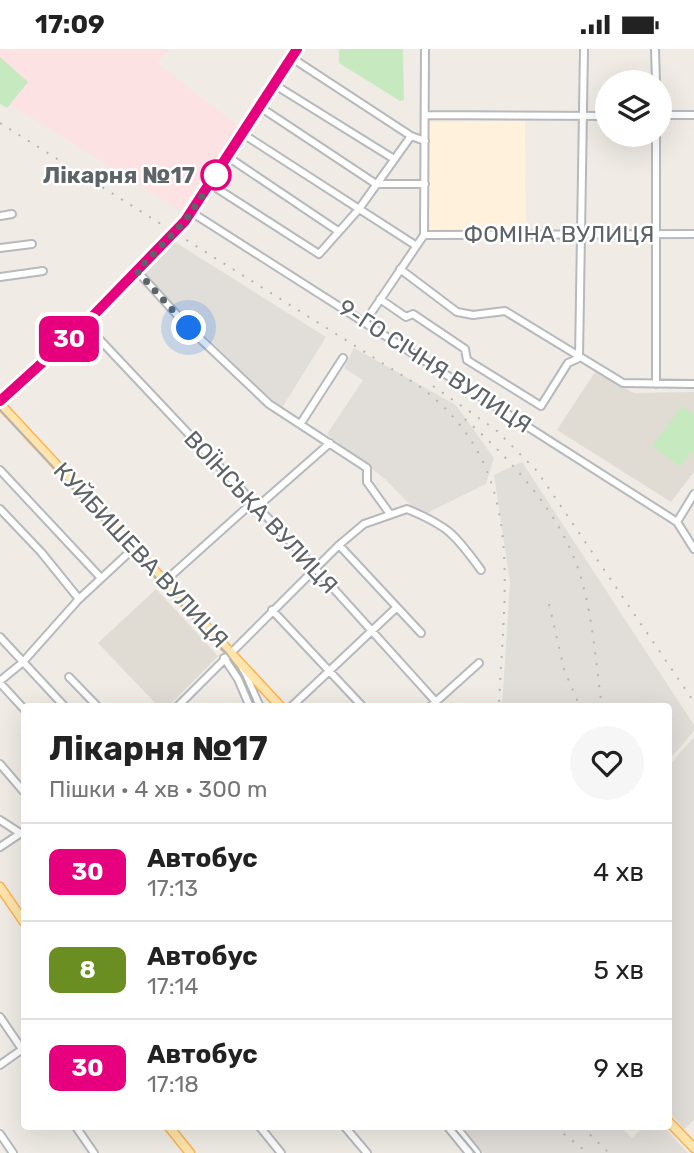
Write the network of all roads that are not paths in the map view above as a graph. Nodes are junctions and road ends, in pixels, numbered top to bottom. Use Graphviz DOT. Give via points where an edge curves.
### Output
graph roads {
  1 [pos="297,49"];
  2 [pos="425,49"];
  3 [pos="584,49"];
  4 [pos="655,49"];
  5 [pos="292,58"];
  6 [pos="656,70"];
  7 [pos="275,85"];
  8 [pos="260,107"];
  9 [pos="425,115"];
  10 [pos="672,115"];
  11 [pos="694,115"];
  12 [pos="584,116"];
  13 [pos="595,116"];
  14 [pos="243,134"];
  15 [pos="411,136"];
  16 [pos="425,141"];
  17 [pos="656,147"];
  18 [pos="228,157"];
  19 [pos="394,159"];
  20 [pos="210,184"];
  21 [pos="376,184"];
  22 [pos="425,184"];
  23 [pos="359,209"];
  24 [pos="191,212"];
  25 [pos="12,214"];
  26 [pos="0,216"];
  27 [pos="338,231"];
  28 [pos="582,233"];
  29 [pos="657,233"];
  30 [pos="694,234"];
  31 [pos="424,235"];
  32 [pos="32,244"];
  33 [pos="415,245"];
  34 [pos="0,248"];
  35 [pos="400,269"];
  36 [pos="43,271"];
  37 [pos="137,271"];
  38 [pos="0,277"];
  39 [pos="380,299"];
  40 [pos="365,322"];
  41 [pos="85,324"];
  42 [pos="343,358"];
  43 [pos="579,358"];
  44 [pos="656,384"];
  45 [pos="694,384"];
  46 [pos="0,403"];
  47 [pos="301,423"];
  48 [pos="330,443"];
  49 [pos="0,470"];
  50 [pos="694,494"];
  51 [pos="254,506"];
  52 [pos="0,509"];
  53 [pos="390,514"];
  54 [pos="677,522"];
  55 [pos="339,545"];
  56 [pos="135,547"];
  57 [pos="694,549"];
  58 [pos="315,568"];
  59 [pos="481,569"];
  60 [pos="101,578"];
  61 [pos="165,581"];
  62 [pos="79,600"];
  63 [pos="396,608"];
  64 [pos="272,610"];
  65 [pos="369,632"];
  66 [pos="421,633"];
  67 [pos="0,637"];
  68 [pos="231,651"];
  69 [pos="224,658"];
  70 [pos="238,659"];
  71 [pos="22,663"];
  72 [pos="480,663"];
  73 [pos="329,670"];
  74 [pos="69,677"];
  75 [pos="0,682"];
  76 [pos="61,703"];
  77 [pos="94,703"];
  78 [pos="181,703"];
  79 [pos="248,703"];
  80 [pos="258,703"];
  81 [pos="277,703"];
  82 [pos="296,703"];
  83 [pos="359,703"];
  84 [pos="432,703"];
  85 [pos="434,703"];
  86 [pos="21,706"];
  87 [pos="0,764"];
  88 [pos="21,788"];
  89 [pos="0,820"];
  90 [pos="21,831"];
  91 [pos="21,833"];
  92 [pos="0,846"];
  93 [pos="0,887"];
  94 [pos="21,918"];
  95 [pos="0,1017"];
  96 [pos="21,1046"];
  97 [pos="21,1052"];
  98 [pos="0,1065"];
  99 [pos="672,1125"];
  100 [pos="78,1130"];
  101 [pos="175,1130"];
  102 [pos="262,1130"];
  103 [pos="348,1130"];
  104 [pos="450,1130"];
  105 [pos="458,1130"];
  106 [pos="0,1134"];
  107 [pos="694,1148"];
  108 [pos="13,1153"];
  109 [pos="94,1153"];
  110 [pos="190,1153"];
  111 [pos="281,1153"];
  112 [pos="367,1153"];
  113 [pos="469,1153"];
  114 [pos="477,1153"];
  1 -- 5 [label="street"];
  2 -- 9 [label="street"];
  3 -- 12 [label="street"];
  4 -- 6 [label="street"];
  5 -- 7 [label="street"];
  5 -- 15 [label="street"];
  7 -- 8 [label="street"];
  7 -- 19 [label="street"];
  8 -- 14 [label="street"];
  8 -- 21 [label="street"];
  9 -- 12 [label="street"];
  9 -- 16 [label="street"];
  10 -- 11 [label="street"];
  12 -- 13 [label="street"];
  12 -- 28 [label="street"];
  14 -- 18 [label="street"];
  14 -- 23 [label="street"];
  15 -- 16 [label="street"];
  15 -- 19 [label="street"];
  16 -- 22 [label="street"];
  17 -- 29 [label="street"];
  18 -- 20 [label="street"];
  18 -- 27 [label="street"];
  19 -- 21 [label="street"];
  20 -- 24 [label="street"];
  20 -- 27 [label="street" via="319,254"];
  21 -- 22 [label="street"];
  21 -- 23 [label="street"];
  22 -- 31 [label="street"];
  23 -- 27 [label="street"];
  23 -- 33 [label="street"];
  24 -- 37 [label="street"];
  24 -- 40 [label="street, 9-ГО СІЧНЯ ВУЛИЦЯ"];
  25 -- 26 [label="street"];
  28 -- 29 [label="street, ФОМІНА ВУЛИЦЯ"];
  28 -- 31 [label="street, ФОМІНА ВУЛИЦЯ"];
  28 -- 43 [label="street"];
  29 -- 30 [label="street, ФОМІНА ВУЛИЦЯ"];
  29 -- 44 [label="street"];
  31 -- 33 [label="street"];
  32 -- 34 [label="street"];
  33 -- 35 [label="street"];
  35 -- 39 [label="street"];
  35 -- 43 [label="street" via="457,312 505,311"];
  36 -- 38 [label="street"];
  37 -- 41 [label="street"];
  37 -- 47 [label="street" via="269,404"];
  39 -- 40 [label="street"];
  39 -- 43 [label="street" via="405,317 413,314 465,349 467,360 541,406 568,363"];
  40 -- 54 [label="street, 9-ГО СІЧНЯ ВУЛИЦЯ"];
  41 -- 46 [label="street"];
  41 -- 51 [label="street, ВОЇНСЬКА ВУЛИЦЯ"];
  42 -- 47 [label="street"];
  43 -- 44 [label="street" via="623,383"];
  44 -- 45 [label="street"];
  46 -- 56 [label="main road, КУЙБИШЕВА ВУЛИЦЯ"];
  47 -- 48 [label="street"];
  48 -- 51 [label="street"];
  48 -- 53 [label="street" via="367,468 367,482"];
  49 -- 60 [label="street"];
  50 -- 54 [label="street"];
  51 -- 58 [label="street, ВОЇНСЬКА ВУЛИЦЯ"];
  51 -- 61 [label="street"];
  52 -- 62 [label="street"];
  53 -- 55 [label="street" via="364,524"];
  53 -- 59 [label="street" via="407,509 443,524"];
  54 -- 57 [label="street"];
  55 -- 58 [label="street"];
  55 -- 63 [label="street"];
  56 -- 60 [label="street"];
  56 -- 61 [label="main road, КУЙБИШЕВА ВУЛИЦЯ"];
  58 -- 64 [label="street"];
  58 -- 65 [label="street, ВОЇНСЬКА ВУЛИЦЯ"];
  60 -- 62 [label="street"];
  61 -- 68 [label="main road, КУЙБИШЕВА ВУЛИЦЯ"];
  62 -- 71 [label="street"];
  63 -- 65 [label="street"];
  63 -- 66 [label="street"];
  64 -- 68 [label="street"];
  64 -- 73 [label="street"];
  65 -- 73 [label="street"];
  65 -- 84 [label="street, ВОЇНСЬКА ВУЛИЦЯ"];
  67 -- 71 [label="street"];
  68 -- 69 [label="street"];
  68 -- 70 [label="main road, КУЙБИШЕВА ВУЛИЦЯ"];
  69 -- 78 [label="street"];
  69 -- 79 [label="street"];
  70 -- 80 [label="street"];
  70 -- 81 [label="main road, КУЙБИШЕВА ВУЛИЦЯ"];
  71 -- 75 [label="street"];
  71 -- 76 [label="street"];
  72 -- 85 [label="street"];
  73 -- 82 [label="street"];
  73 -- 83 [label="street"];
  74 -- 77 [label="street"];
  75 -- 86 [label="street"];
  87 -- 88 [label="street"];
  89 -- 90 [label="street"];
  91 -- 92 [label="street"];
  93 -- 94 [label="main road"];
  95 -- 96 [label="street"];
  97 -- 98 [label="street"];
  99 -- 107 [label="main road"];
  100 -- 109 [label="street"];
  101 -- 110 [label="main road"];
  102 -- 111 [label="street"];
  103 -- 112 [label="street"];
  104 -- 113 [label="street"];
  105 -- 114 [label="street"];
  106 -- 108 [label="street"];
}
